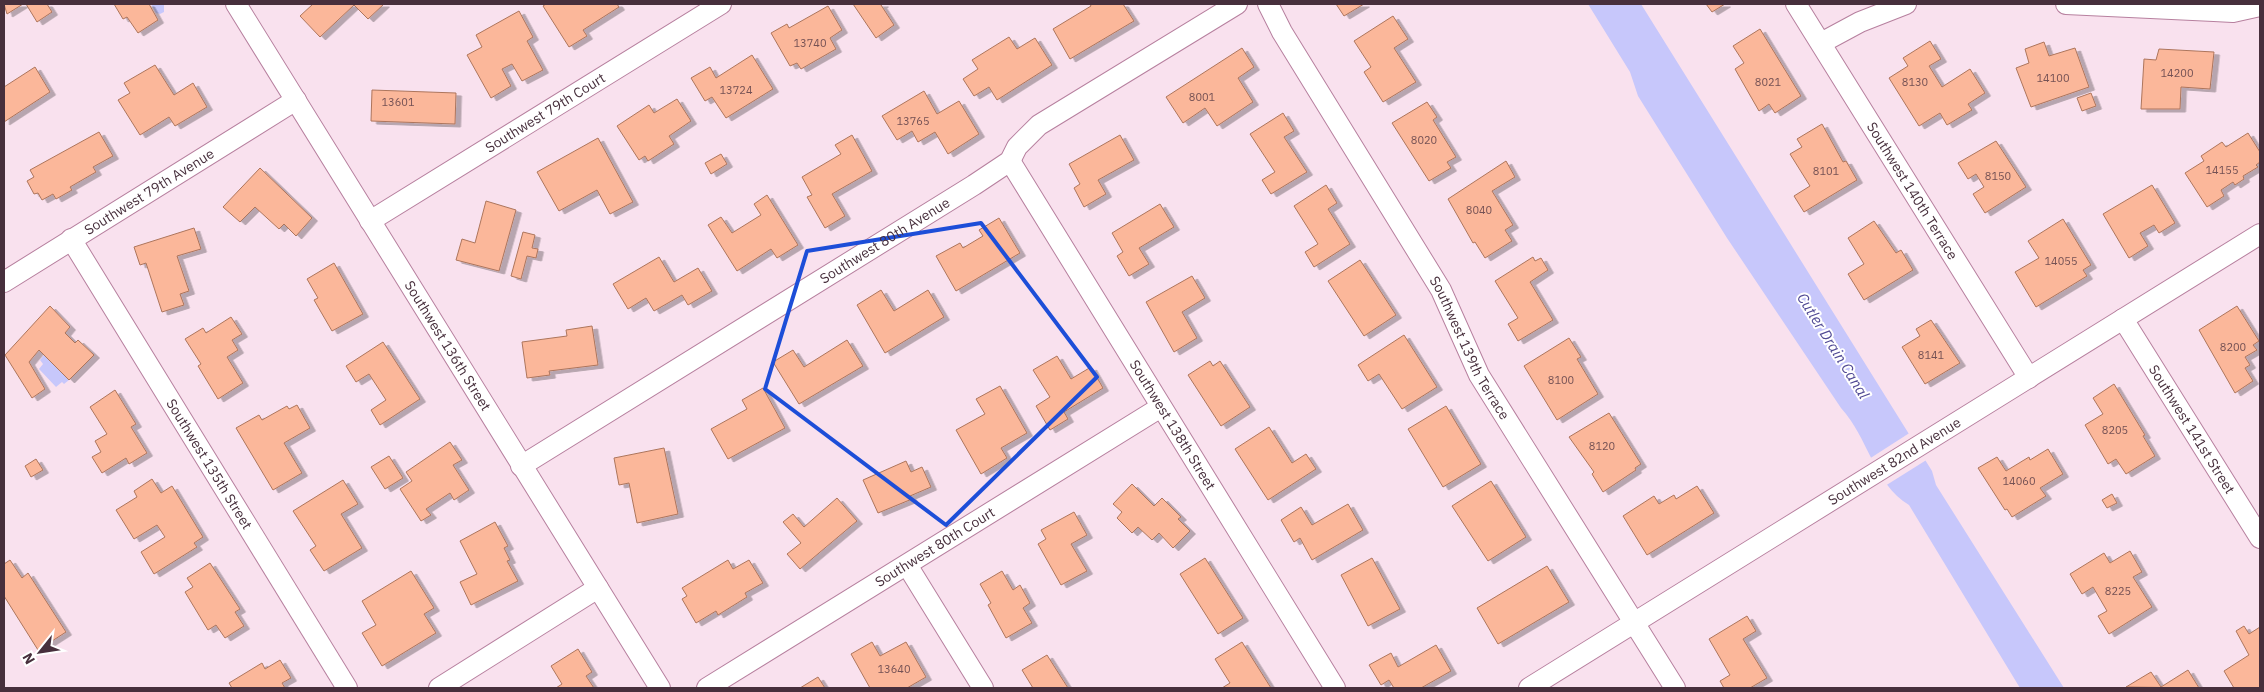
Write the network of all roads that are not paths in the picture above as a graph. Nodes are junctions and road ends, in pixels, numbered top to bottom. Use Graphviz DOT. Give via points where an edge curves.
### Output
graph roads {
  1 [pos="236,4"];
  2 [pos="721,4"];
  3 [pos="1237,4"];
  4 [pos="1268,4"];
  5 [pos="1796,4"];
  6 [pos="1906,4"];
  7 [pos="2066,4"];
  8 [pos="2260,6"];
  9 [pos="1821,43"];
  10 [pos="296,100"];
  11 [pos="1010,161"];
  12 [pos="370,221"];
  13 [pos="2260,234"];
  14 [pos="71,239"];
  15 [pos="4,282"];
  16 [pos="2123,319"];
  17 [pos="2029,378"];
  18 [pos="1161,407"];
  19 [pos="521,466"];
  20 [pos="2260,538"];
  21 [pos="907,565"];
  22 [pos="598,588"];
  23 [pos="1634,623"];
  24 [pos="347,688"];
  25 [pos="439,688"];
  26 [pos="660,688"];
  27 [pos="707,688"];
  28 [pos="983,688"];
  29 [pos="1336,688"];
  30 [pos="1529,688"];
  31 [pos="1675,688"];
  1 -- 10 [label="street, Southwest 136th Street"];
  2 -- 12 [label="street, Southwest 79th Court"];
  3 -- 11 [label="street, Southwest 80th Avenue" via="1039,126 1017,147"];
  4 -- 23 [label="street, Southwest 139th Terrace" via="1282,32 1441,290 1478,375"];
  5 -- 9 [label="street, Southwest 140th Terrace"];
  6 -- 9 [label="street" via="1860,22"];
  7 -- 8 [label="street" via="2214,12 2242,11"];
  9 -- 17 [label="street, Southwest 140th Terrace"];
  10 -- 12 [label="street, Southwest 136th Street"];
  10 -- 14 [label="street, Southwest 79th Avenue"];
  11 -- 18 [label="street, Southwest 138th Street"];
  11 -- 19 [label="street, Southwest 80th Avenue"];
  12 -- 19 [label="street, Southwest 136th Street"];
  13 -- 16 [label="street, Southwest 82nd Avenue"];
  14 -- 15 [label="street, Southwest 79th Avenue"];
  14 -- 24 [label="street, Southwest 135th Street"];
  16 -- 17 [label="street, Southwest 82nd Avenue"];
  16 -- 20 [label="street, Southwest 141st Street"];
  17 -- 23 [label="street, Southwest 82nd Avenue"];
  18 -- 21 [label="street, Southwest 80th Court"];
  18 -- 29 [label="street, Southwest 138th Street"];
  19 -- 22 [label="street, Southwest 136th Street"];
  21 -- 27 [label="street, Southwest 80th Court"];
  21 -- 28 [label="street"];
  22 -- 25 [label="street"];
  22 -- 26 [label="street, Southwest 136th Street"];
  23 -- 30 [label="street, Southwest 82nd Avenue"];
  23 -- 31 [label="street, Southwest 139th Terrace"];
}
